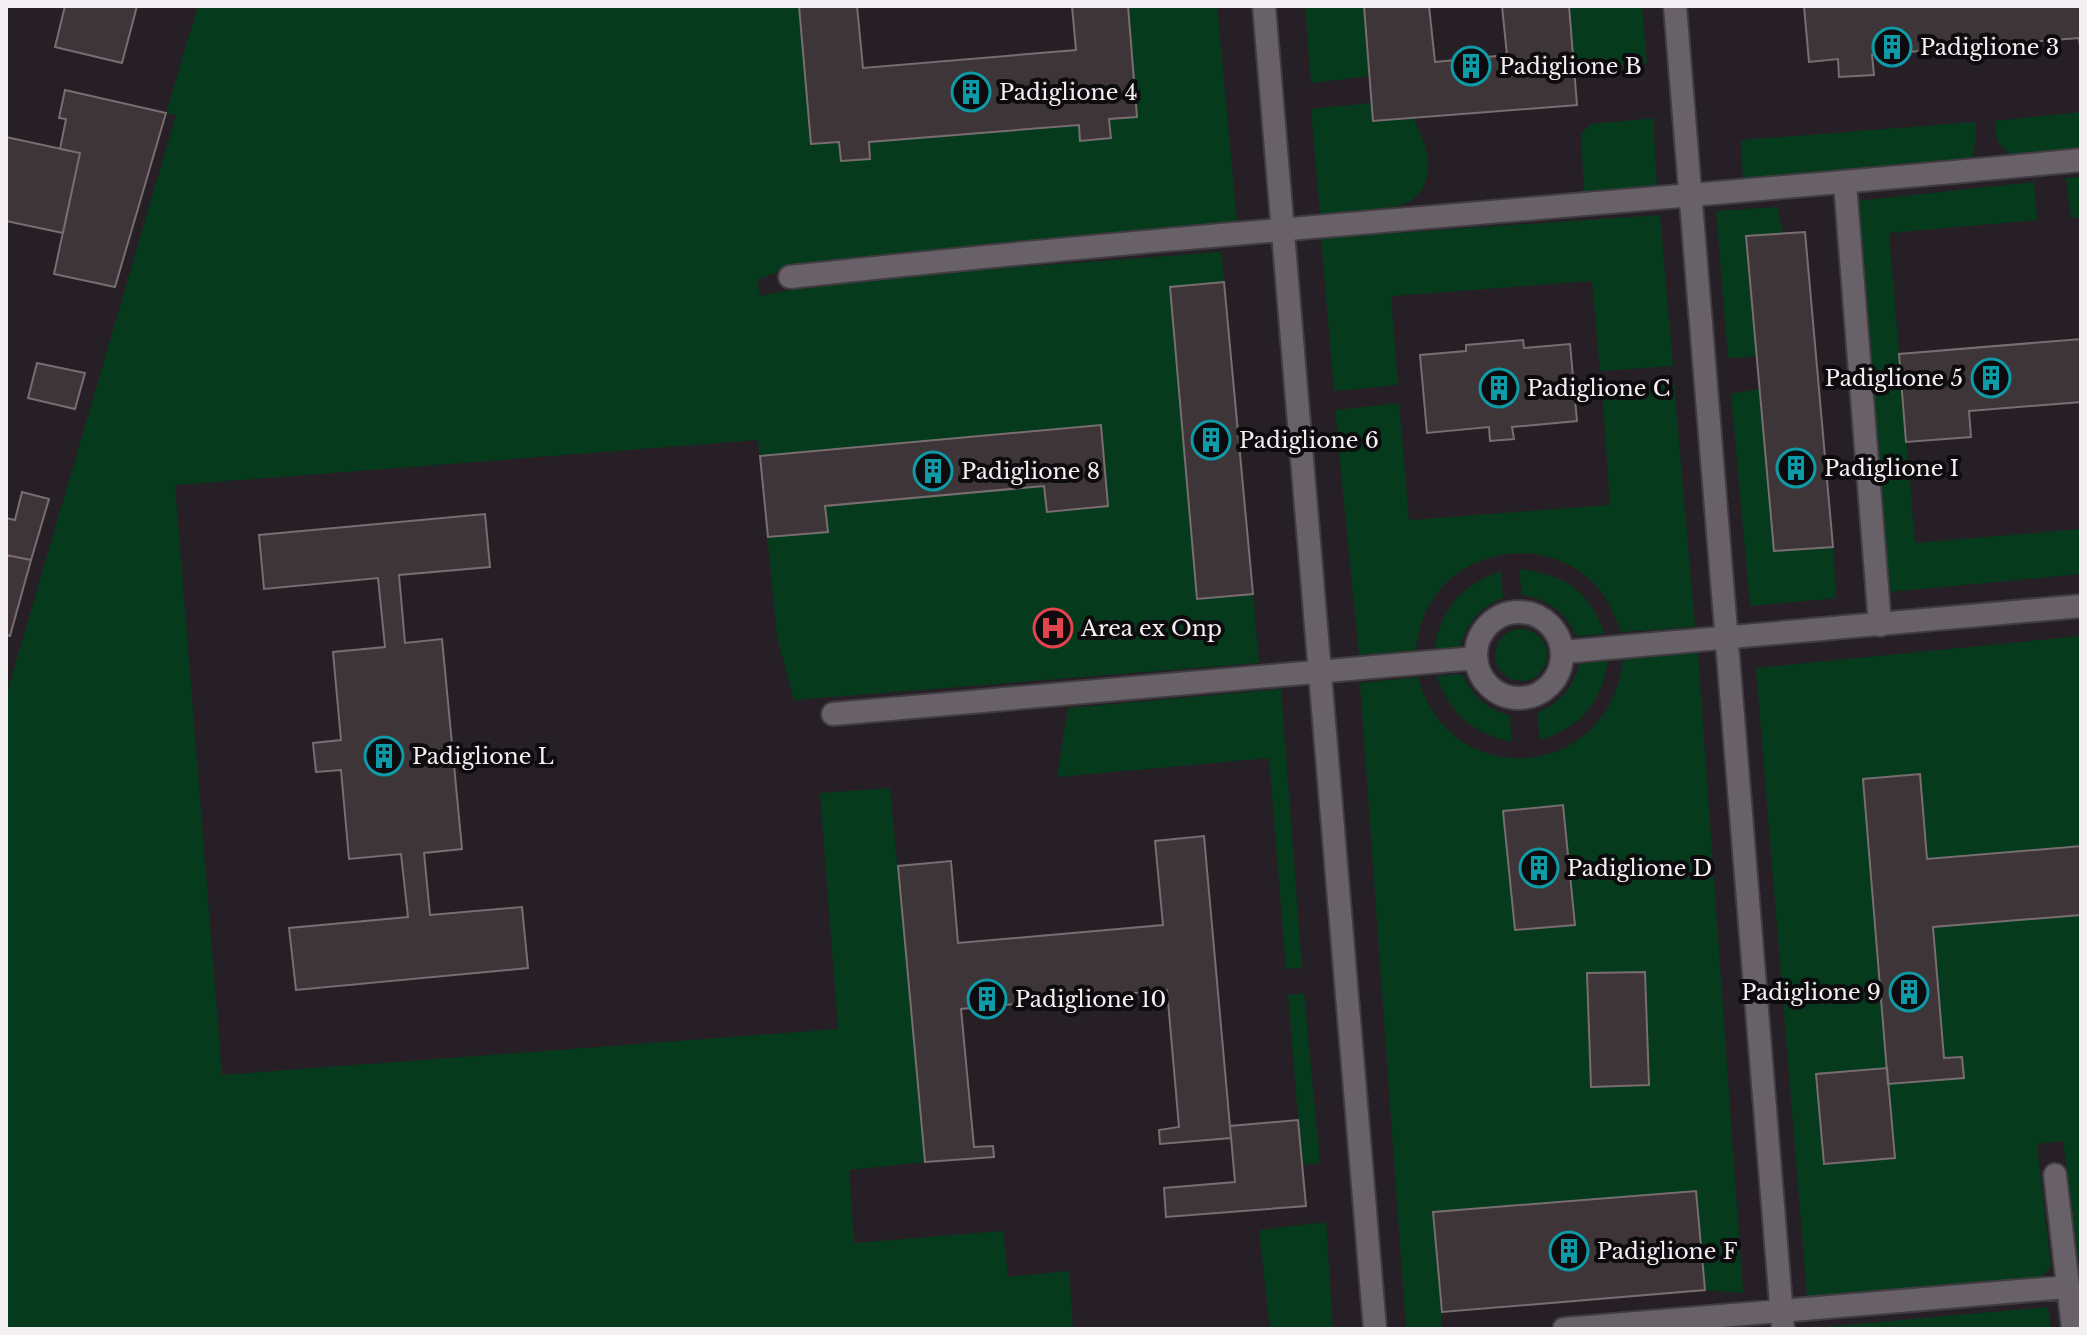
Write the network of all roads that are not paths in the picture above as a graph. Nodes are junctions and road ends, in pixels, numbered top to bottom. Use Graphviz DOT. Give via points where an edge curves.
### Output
graph roads {
  1 [pos="1264,6"];
  2 [pos="1675,6"];
  3 [pos="2081,160"];
  4 [pos="1845,183"];
  5 [pos="1690,196"];
  6 [pos="1284,229"];
  7 [pos="790,277"];
  8 [pos="2081,606"];
  9 [pos="1880,625"];
  10 [pos="1727,638"];
  11 [pos="1563,652"];
  12 [pos="1476,658"];
  13 [pos="1319,670"];
  14 [pos="833,714"];
  15 [pos="2055,1175"];
  16 [pos="2068,1287"];
  17 [pos="1782,1320"];
  18 [pos="1375,1329"];
  19 [pos="1564,1329"];
  20 [pos="2073,1329"];
  1 -- 6 [label="lane"];
  2 -- 5 [label="lane"];
  3 -- 4 [label="lane"];
  4 -- 5 [label="lane"];
  4 -- 9 [label="lane"];
  5 -- 6 [label="lane"];
  5 -- 10 [label="lane"];
  6 -- 7 [label="lane"];
  6 -- 13 [label="lane"];
  8 -- 9 [label="lane"];
  9 -- 10 [label="lane"];
  10 -- 11 [label="lane"];
  10 -- 17 [label="lane"];
  11 -- 12 [label="lane" via="1546,620 1523,612 1499,616 1489,624 1481,633"];
  11 -- 12 [label="lane" via="1551,686 1529,698 1493,690"];
  12 -- 13 [label="lane"];
  13 -- 14 [label="lane"];
  13 -- 18 [label="lane"];
  15 -- 16 [label="lane"];
  16 -- 17 [label="lane"];
  16 -- 20 [label="lane"];
  17 -- 19 [label="lane"];
}
